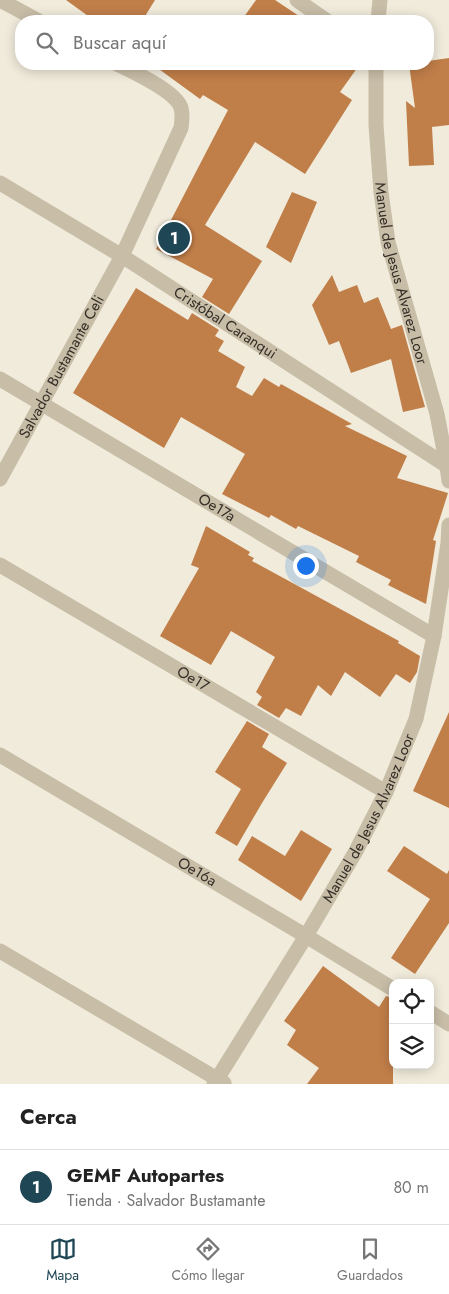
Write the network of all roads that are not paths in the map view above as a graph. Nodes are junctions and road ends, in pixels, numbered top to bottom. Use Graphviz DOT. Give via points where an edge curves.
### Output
graph roads {
  1 [pos="0,0"];
  2 [pos="298,0"];
  3 [pos="380,0"];
  4 [pos="28,15"];
  5 [pos="319,15"];
  6 [pos="379,15"];
  7 [pos="128,70"];
  8 [pos="376,70"];
  9 [pos="0,183"];
  10 [pos="122,256"];
  11 [pos="0,379"];
  12 [pos="41,404"];
  13 [pos="448,466"];
  14 [pos="0,479"];
  15 [pos="449,482"];
  16 [pos="449,525"];
  17 [pos="0,564"];
  18 [pos="434,636"];
  19 [pos="0,756"];
  20 [pos="386,792"];
  21 [pos="306,936"];
  22 [pos="0,951"];
  23 [pos="389,987"];
  24 [pos="434,1015"];
  25 [pos="449,1024"];
  26 [pos="219,1082"];
  1 -- 4 [label="street"];
  2 -- 5 [label="street"];
  3 -- 6 [label="street"];
  7 -- 10 [label="street, Salvador Bustamante Celi" via="174,96 183,116 181,128"];
  8 -- 13 [label="street, Manuel de Jesus Alvarez Loor" via="376,125 388,242 437,414"];
  9 -- 10 [label="street, Cristóbal Caranqui"];
  10 -- 12 [label="street, Salvador Bustamante Celi"];
  10 -- 13 [label="street, Cristóbal Caranqui"];
  11 -- 12 [label="street, Oe17a"];
  12 -- 14 [label="street, Salvador Bustamante Celi"];
  12 -- 18 [label="street, Oe17a"];
  13 -- 15 [label="street, Manuel de Jesus Alvarez Loor"];
  16 -- 18 [label="street, Manuel de Jesus Alvarez Loor"];
  17 -- 20 [label="street, Oe17"];
  18 -- 20 [label="street, Manuel de Jesus Alvarez Loor" via="416,719"];
  19 -- 21 [label="street, Oe16a"];
  20 -- 21 [label="street, Manuel de Jesus Alvarez Loor"];
  21 -- 23 [label="street, Oe16a"];
  21 -- 26 [label="street, Manuel de Jesus Alvarez Loor"];
  22 -- 26 [label="street"];
  24 -- 25 [label="street"];
}
